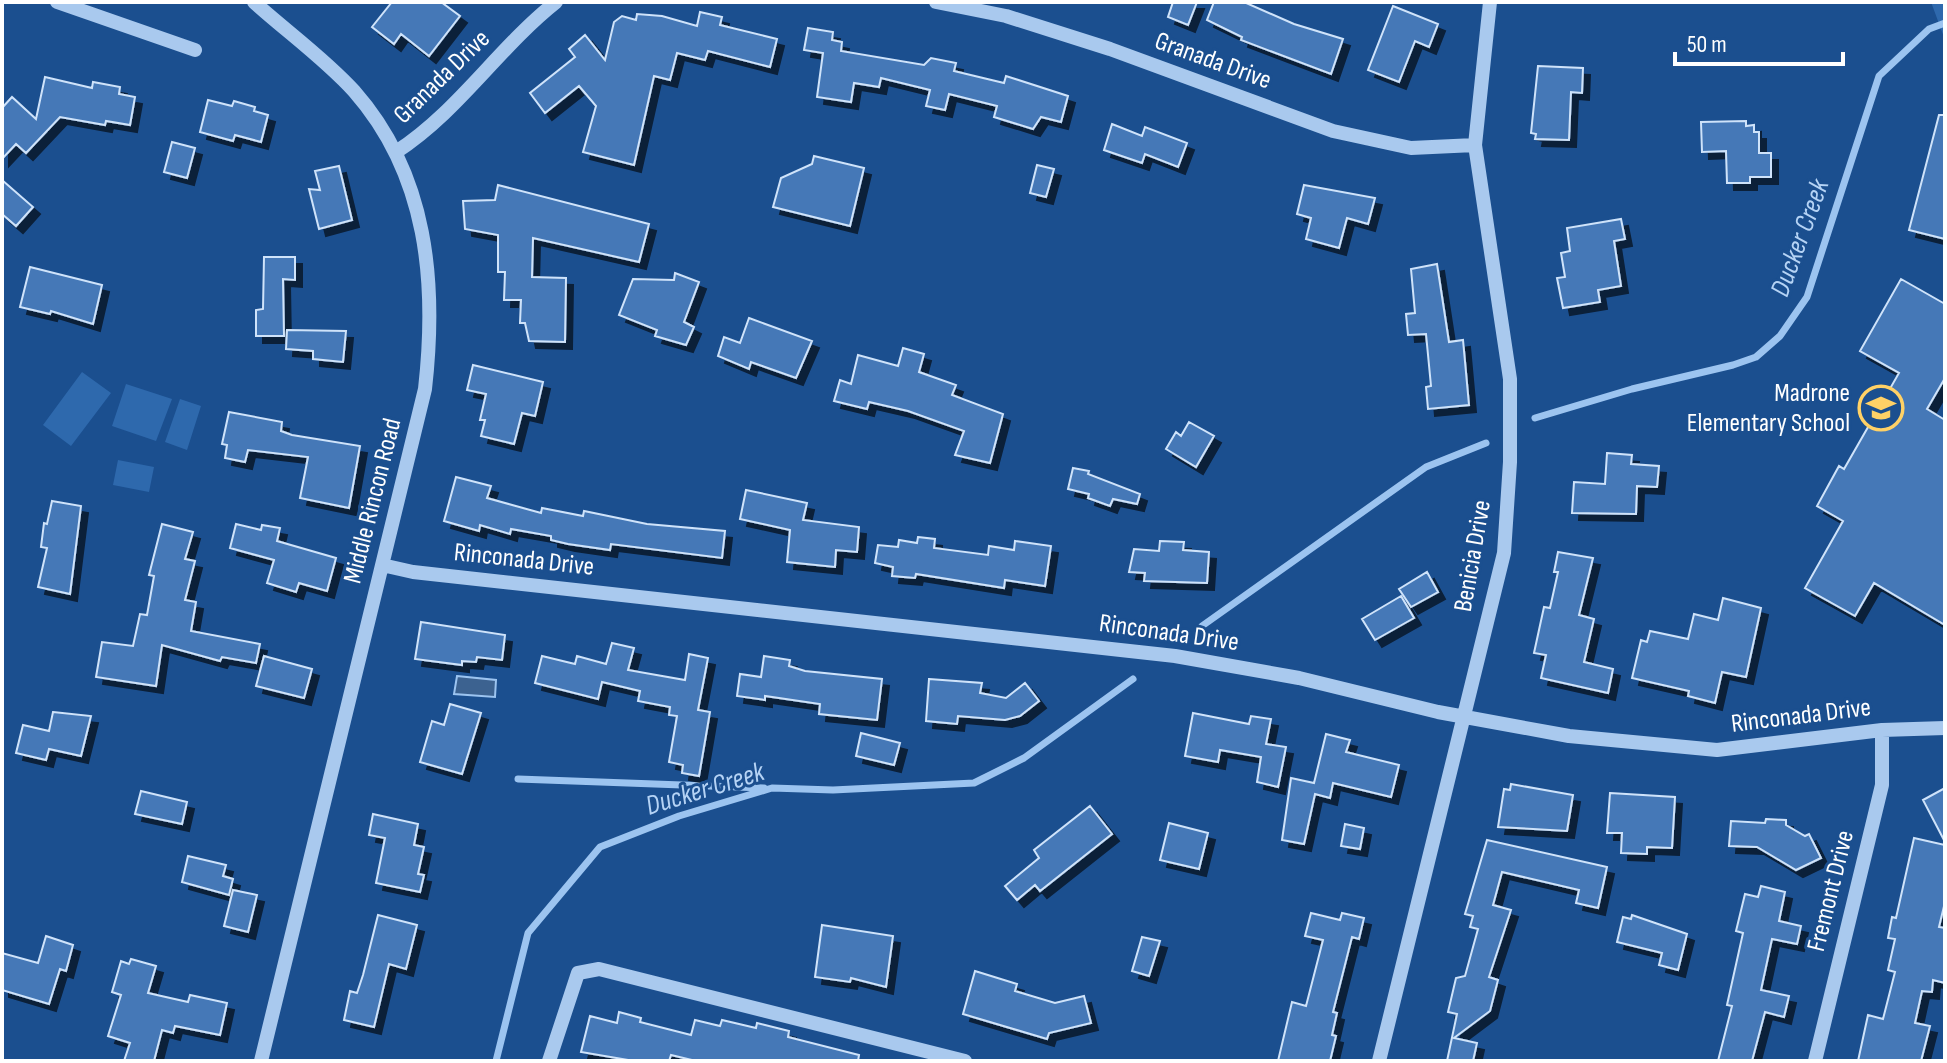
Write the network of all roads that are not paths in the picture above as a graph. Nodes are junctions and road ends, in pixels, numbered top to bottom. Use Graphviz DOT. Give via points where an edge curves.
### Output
graph roads {
  1 [pos="57,2"];
  2 [pos="254,2"];
  3 [pos="556,2"];
  4 [pos="936,2"];
  5 [pos="1490,2"];
  6 [pos="195,50"];
  7 [pos="1475,145"];
  8 [pos="396,152"];
  9 [pos="382,565"];
  10 [pos="1465,718"];
  11 [pos="1945,728"];
  12 [pos="1882,730"];
  13 [pos="261,1061"];
  14 [pos="549,1061"];
  15 [pos="965,1061"];
  16 [pos="1379,1061"];
  17 [pos="1815,1061"];
  1 -- 6 [label="street"];
  2 -- 8 [label="street, Middle Rincon Road" via="354,91"];
  3 -- 8 [label="street, Granada Drive" via="426,133"];
  4 -- 7 [label="street, Granada Drive" via="1006,16 1110,49 1333,131 1411,148"];
  5 -- 7 [label="street, Benicia Drive"];
  7 -- 10 [label="street, Benicia Drive" via="1510,379 1510,462 1504,553"];
  8 -- 9 [label="street, Middle Rincon Road" via="426,240 432,324 425,389"];
  9 -- 10 [label="street, Rinconada Drive" via="1175,656 1299,678"];
  9 -- 13 [label="street, Middle Rincon Road"];
  10 -- 12 [label="street, Rinconada Drive" via="1569,736 1717,750"];
  10 -- 16 [label="street, Benicia Drive"];
  11 -- 12 [label="street, Rinconada Drive"];
  12 -- 17 [label="street, Fremont Drive" via="1882,785"];
  14 -- 15 [label="street" via="578,973 599,969"];
}
